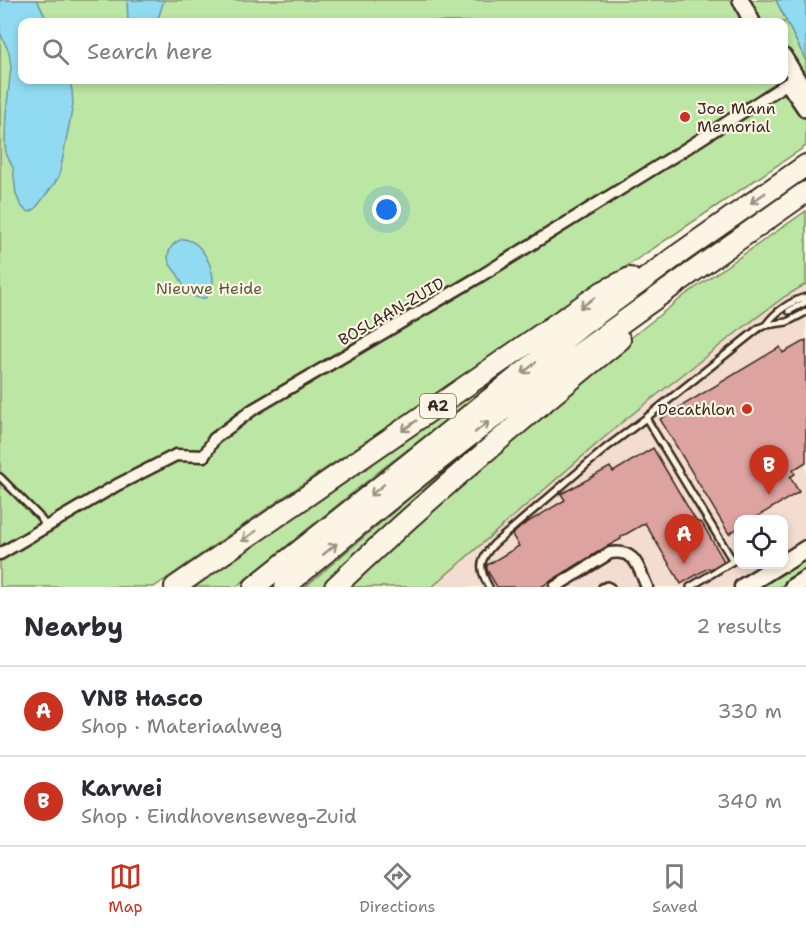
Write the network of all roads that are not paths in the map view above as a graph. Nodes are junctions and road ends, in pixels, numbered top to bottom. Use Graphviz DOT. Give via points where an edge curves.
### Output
graph roads {
  1 [pos="741,0"];
  2 [pos="750,18"];
  3 [pos="789,78"];
  4 [pos="780,84"];
  5 [pos="806,94"];
  6 [pos="806,109"];
  7 [pos="806,165"];
  8 [pos="806,192"];
  9 [pos="675,256"];
  10 [pos="690,274"];
  11 [pos="806,299"];
  12 [pos="789,311"];
  13 [pos="806,312"];
  14 [pos="766,325"];
  15 [pos="646,418"];
  16 [pos="0,477"];
  17 [pos="46,526"];
  18 [pos="806,549"];
  19 [pos="0,554"];
  20 [pos="788,560"];
  21 [pos="772,569"];
  22 [pos="806,579"];
  23 [pos="175,587"];
  24 [pos="254,587"];
  25 [pos="285,587"];
  26 [pos="335,587"];
  27 [pos="489,587"];
  28 [pos="555,587"];
  29 [pos="602,587"];
  30 [pos="611,587"];
  31 [pos="647,587"];
  32 [pos="690,587"];
  33 [pos="743,587"];
  34 [pos="793,587"];
  1 -- 2 [label="street"];
  3 -- 5 [label="street"];
  3 -- 6 [label="street"];
  4 -- 17 [label="street, BOSLAAN-ZUID" via="680,153 252,410 214,439 204,456 176,455"];
  7 -- 9 [label="highway, A2, one-way"];
  8 -- 10 [label="highway, A2"];
  9 -- 23 [label="highway, A2, one-way" via="602,292"];
  9 -- 24 [label="highway, A2, one-way"];
  25 -- 10 [label="highway, A2, one-way" via="493,418"];
  10 -- 26 [label="highway, A2" via="639,325 500,439"];
  11 -- 12 [label="lane"];
  11 -- 14 [label="lane" via="796,299"];
  13 -- 14 [label="lane" via="787,322"];
  14 -- 15 [label="lane"];
  15 -- 27 [label="lane" via="494,544 481,567"];
  15 -- 32 [label="lane" via="733,561"];
  16 -- 17 [label="lane"];
  17 -- 19 [label="street, BOSLAAN-ZUID"];
  18 -- 20 [label="main road"];
  21 -- 33 [label="main road"];
  22 -- 34 [label="main road"];
  28 -- 31 [label="street" via="610,553 618,552 632,557"];
  29 -- 30 [label="lane"];
}
